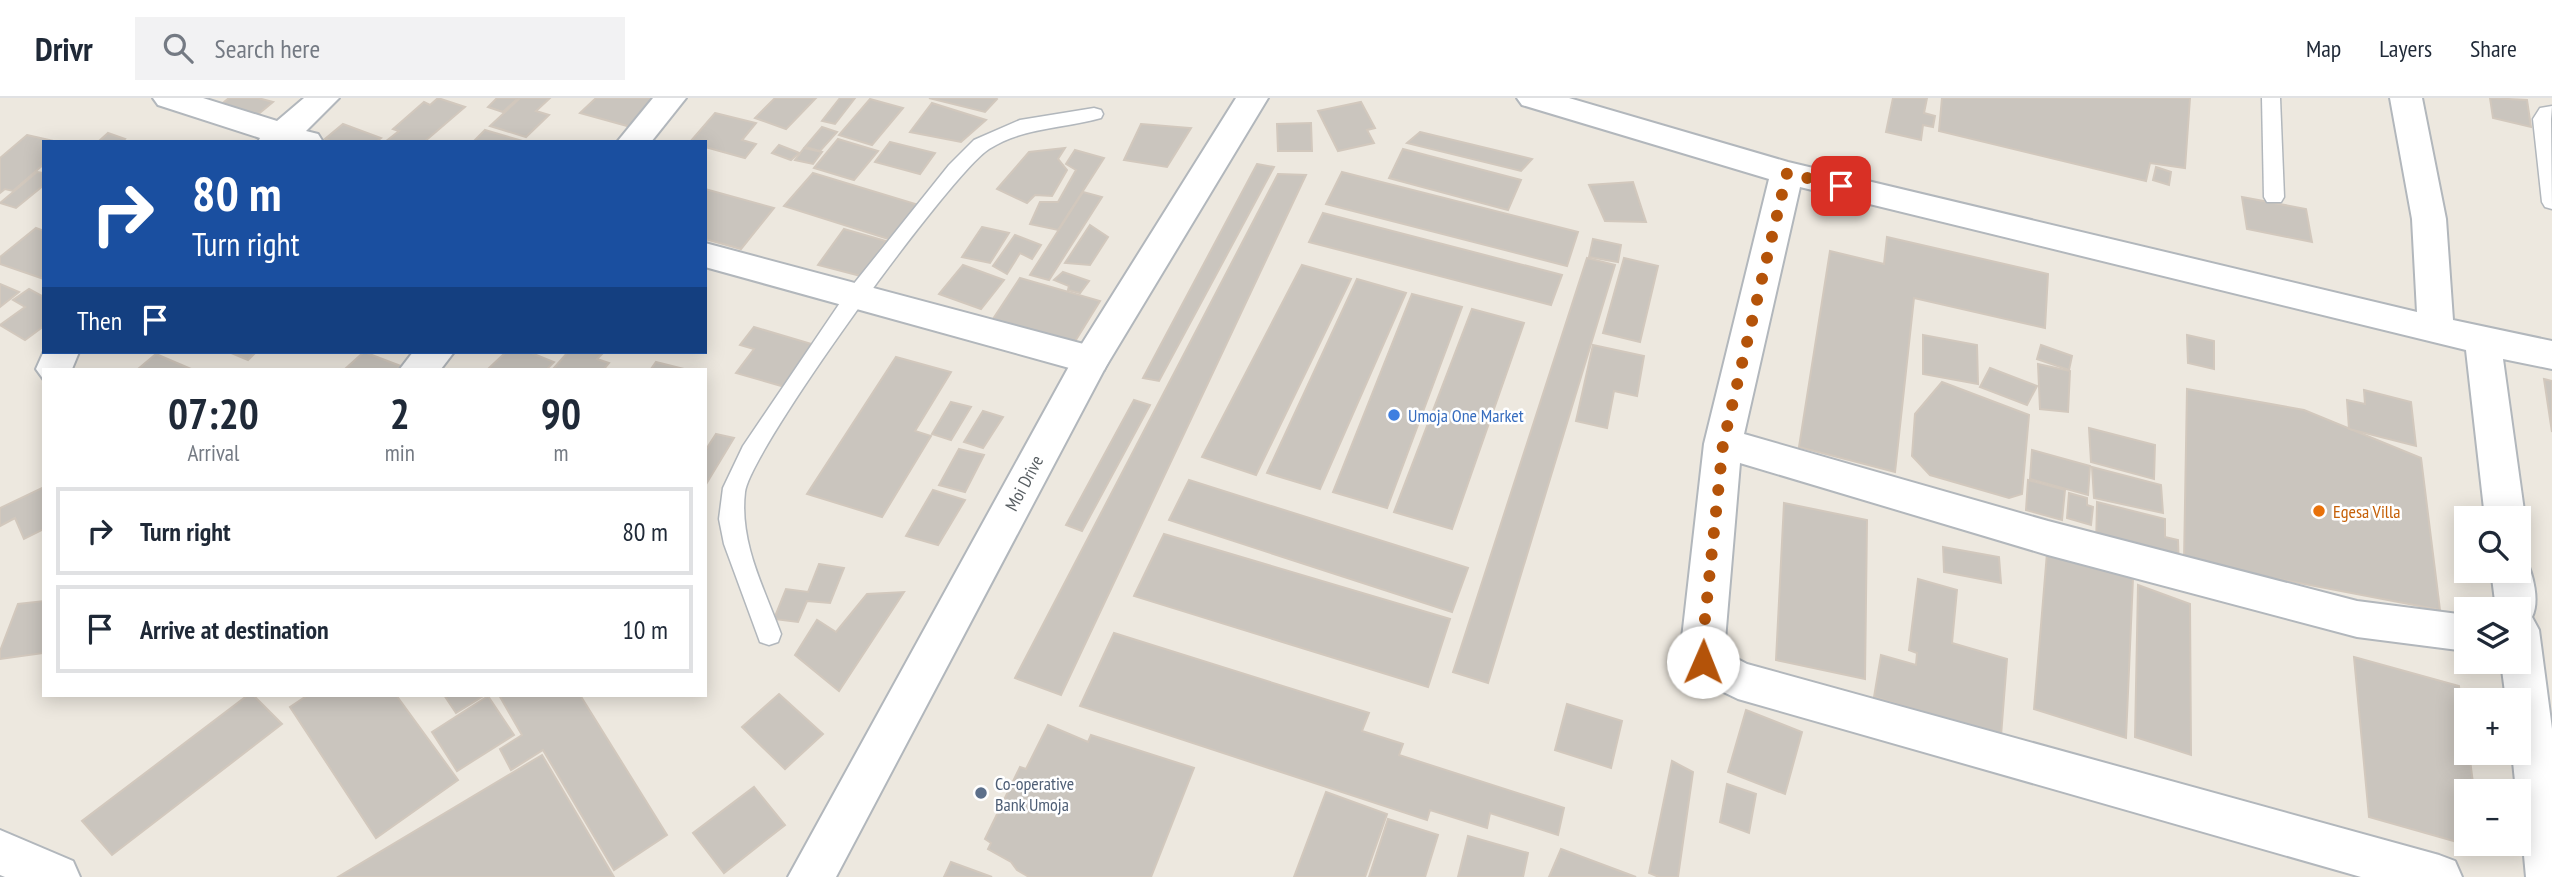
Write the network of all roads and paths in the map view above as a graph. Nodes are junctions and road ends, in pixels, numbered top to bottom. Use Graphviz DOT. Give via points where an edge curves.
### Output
graph roads {
  1 [pos="169,98"];
  2 [pos="323,98"];
  3 [pos="670,98"];
  4 [pos="1252,98"];
  5 [pos="2271,98"];
  6 [pos="2406,98"];
  7 [pos="1549,100"];
  8 [pos="2552,112"];
  9 [pos="1094,114"];
  10 [pos="287,139"];
  11 [pos="635,140"];
  12 [pos="1787,173"];
  13 [pos="2274,197"];
  14 [pos="2552,202"];
  15 [pos="707,256"];
  16 [pos="855,296"];
  17 [pos="2436,330"];
  18 [pos="2483,341"];
  19 [pos="434,354"];
  20 [pos="2552,355"];
  21 [pos="1091,360"];
  22 [pos="419,368"];
  23 [pos="1723,444"];
  24 [pos="2504,506"];
  25 [pos="2454,631"];
  26 [pos="769,634"];
  27 [pos="2524,674"];
  28 [pos="0,852"];
  29 [pos="57,877"];
  30 [pos="811,877"];
  31 [pos="2439,877"];
  32 [pos="2549,877"];
  1 -- 10 [label="street"];
  2 -- 10 [label="street"];
  3 -- 11 [label="street"];
  4 -- 21 [label="street, Moi Drive"];
  5 -- 13 [label="lane"];
  6 -- 17 [label="street" via="2429,219"];
  7 -- 12 [label="street"];
  8 -- 14 [label="lane" via="2542,119"];
  9 -- 16 [label="lane" via="1020,126 981,145"];
  12 -- 17 [label="street"];
  12 -- 23 [label="street"];
  15 -- 16 [label="street"];
  16 -- 21 [label="street"];
  16 -- 26 [label="lane" via="751,452 734,488 731,519 736,544"];
  17 -- 18 [label="street"];
  18 -- 20 [label="street"];
  18 -- 24 [label="street"];
  19 -- 22 [label="street"];
  21 -- 30 [label="street, Moi Drive"];
  23 -- 25 [label="street" via="2048,538 2357,619"];
  23 -- 31 [label="street" via="1703,662 1738,680"];
  27 -- 32 [label="street"];
  28 -- 29 [label="street"];
}
